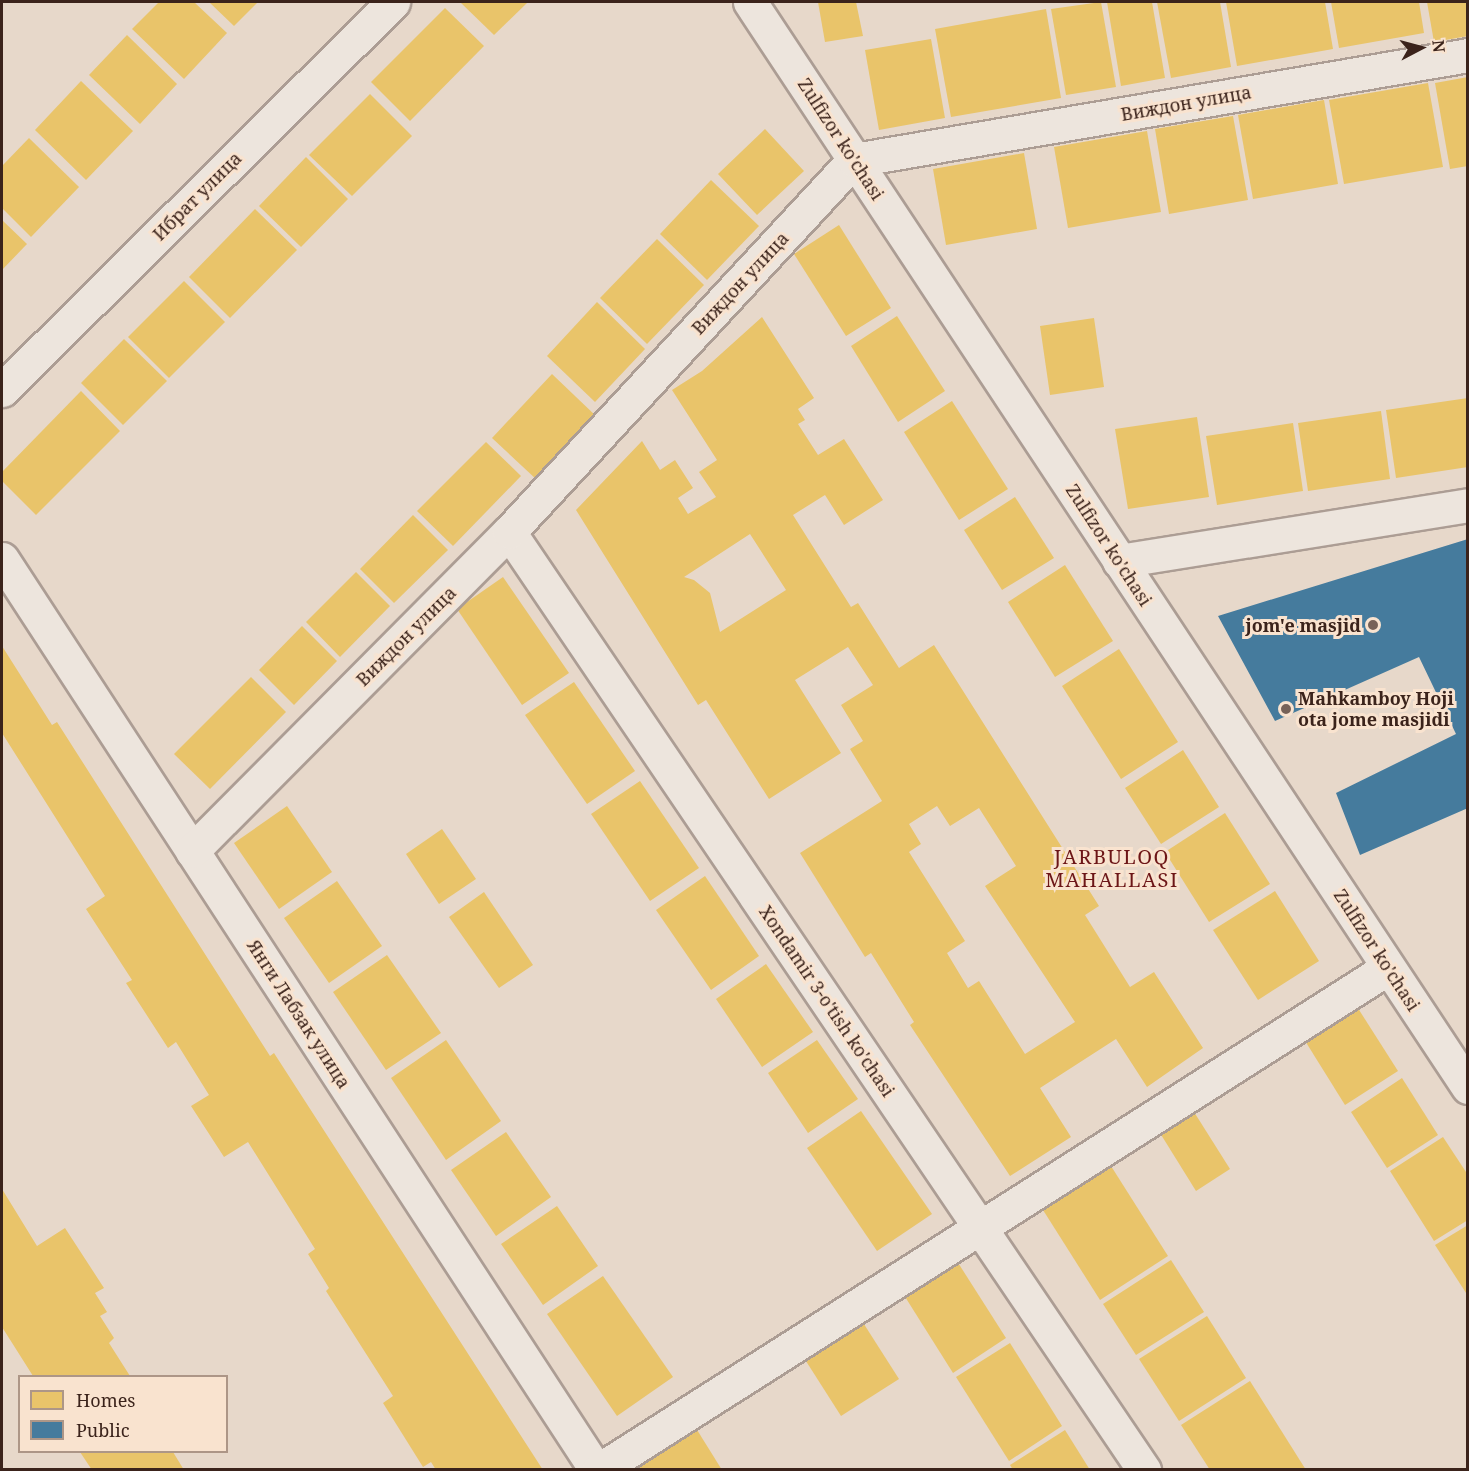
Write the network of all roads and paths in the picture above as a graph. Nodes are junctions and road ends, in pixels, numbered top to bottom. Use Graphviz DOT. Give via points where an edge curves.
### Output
graph roads {
  1 [pos="393,2"];
  2 [pos="750,2"];
  3 [pos="1467,55"];
  4 [pos="854,160"];
  5 [pos="2,390"];
  6 [pos="1467,506"];
  7 [pos="509,532"];
  8 [pos="2,559"];
  9 [pos="1119,561"];
  10 [pos="192,851"];
  11 [pos="1388,968"];
  12 [pos="1467,1088"];
  13 [pos="979,1225"];
  14 [pos="598,1470"];
  15 [pos="1144,1470"];
  1 -- 5 [label="street, Ибрат улица"];
  2 -- 4 [label="street, Zulfizor ko'chasi"];
  3 -- 4 [label="street, Виждон улица"];
  4 -- 7 [label="street, Виждон улица"];
  4 -- 9 [label="street, Zulfizor ko'chasi"];
  6 -- 9 [label="street"];
  7 -- 10 [label="street, Виждон улица"];
  7 -- 13 [label="street, Xondamir 3-o'tish ko'chasi"];
  8 -- 10 [label="street, Янги Лабзак улица"];
  9 -- 11 [label="street, Zulfizor ko'chasi"];
  10 -- 14 [label="street, Янги Лабзак улица"];
  11 -- 12 [label="street, Zulfizor ko'chasi"];
  11 -- 13 [label="street"];
  13 -- 14 [label="street"];
  13 -- 15 [label="street, Xondamir 3-o'tish ko'chasi"];
}
